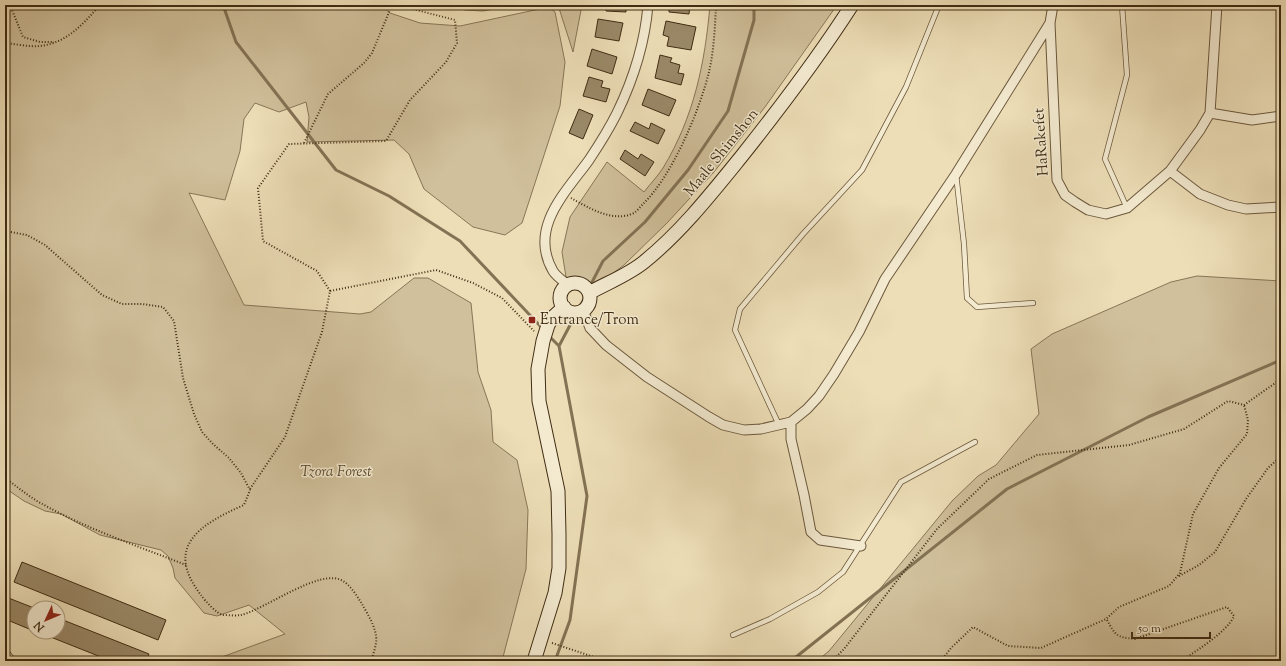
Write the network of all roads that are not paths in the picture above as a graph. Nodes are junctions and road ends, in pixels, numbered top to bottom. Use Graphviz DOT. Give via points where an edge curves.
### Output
graph roads {
  1 [pos="648,5"];
  2 [pos="852,5"];
  3 [pos="939,5"];
  4 [pos="1053,5"];
  5 [pos="1122,5"];
  6 [pos="1217,5"];
  7 [pos="1050,23"];
  8 [pos="1210,113"];
  9 [pos="1281,116"];
  10 [pos="1170,171"];
  11 [pos="956,174"];
  12 [pos="1281,207"];
  13 [pos="1127,208"];
  14 [pos="568,285"];
  15 [pos="589,293"];
  16 [pos="1033,303"];
  17 [pos="564,307"];
  18 [pos="584,310"];
  19 [pos="791,422"];
  20 [pos="779,425"];
  21 [pos="976,442"];
  22 [pos="862,546"];
  23 [pos="733,635"];
  24 [pos="5,654"];
  25 [pos="11,661"];
  26 [pos="534,661"];
  1 -- 14 [label="street" via="636,67 625,96 588,160 563,194 549,219 545,238 547,254 553,272"];
  2 -- 15 [label="main road, Maale Shimshon" via="782,104 691,216 643,263"];
  3 -- 20 [label="lane" via="906,87 862,170 803,234 740,309 735,330"];
  4 -- 7 [label="street"];
  5 -- 13 [label="lane" via="1127,75 1105,159"];
  6 -- 8 [label="street, HaRakefet"];
  7 -- 11 [label="street"];
  7 -- 13 [label="street, HaRakefet" via="1057,180 1065,194 1088,210 1106,214"];
  8 -- 9 [label="street" via="1252,120"];
  8 -- 10 [label="street, HaRakefet"];
  10 -- 12 [label="street" via="1200,194 1228,205 1246,209"];
  10 -- 13 [label="street, HaRakefet"];
  11 -- 16 [label="lane" via="967,298 977,307"];
  11 -- 19 [label="street" via="885,279 859,332 834,374 819,396"];
  14 -- 15 [label="main road" via="581,284"];
  14 -- 17 [label="main road" via="561,295"];
  15 -- 18 [label="main road" via="589,303"];
  17 -- 18 [label="main road" via="573,313"];
  17 -- 26 [label="main road" via="552,318 543,341 538,369 539,400 558,491 560,534 556,587"];
  18 -- 20 [label="street" via="590,328 606,345 647,377 709,417 723,425 744,430"];
  19 -- 20 [label="street"];
  19 -- 22 [label="street" via="791,439 811,532 820,540"];
  21 -- 22 [label="lane" via="901,482"];
  22 -- 23 [label="lane" via="843,572 818,592 770,619"];
  24 -- 25 [label="street"];
}
